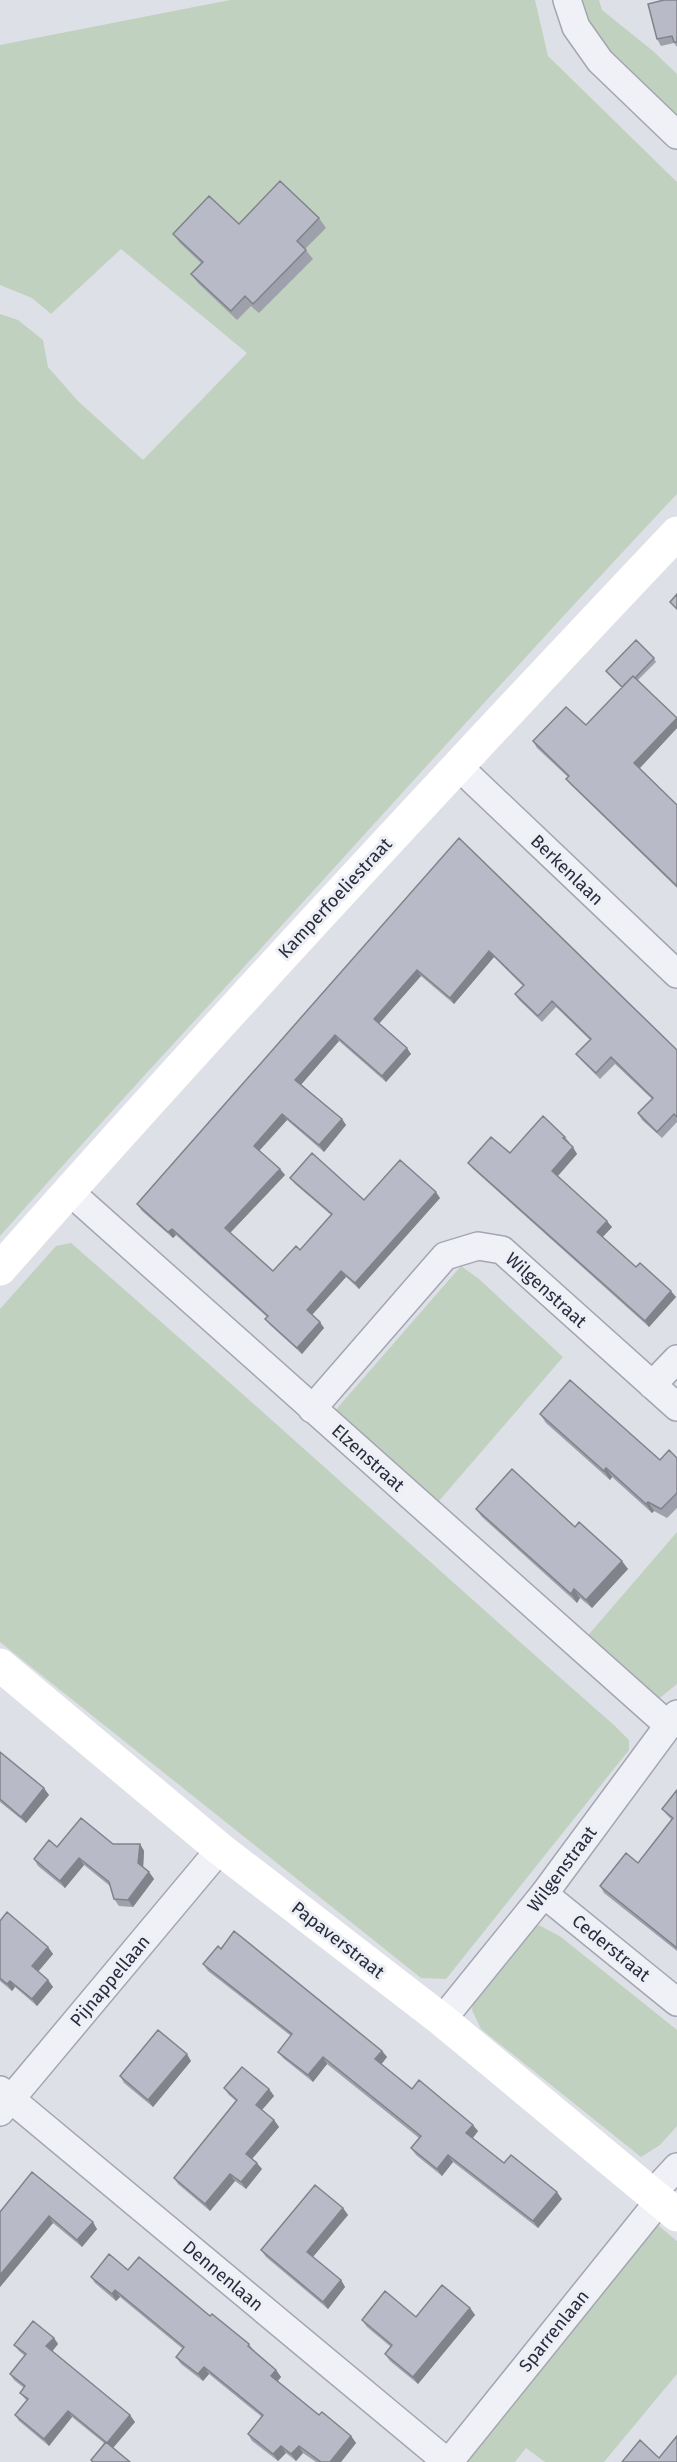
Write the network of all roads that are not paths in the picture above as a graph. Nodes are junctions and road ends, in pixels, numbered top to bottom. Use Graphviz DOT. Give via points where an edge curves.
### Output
graph roads {
  1 [pos="567,0"];
  2 [pos="677,135"];
  3 [pos="677,533"];
  4 [pos="457,765"];
  5 [pos="677,974"];
  6 [pos="69,1191"];
  7 [pos="0,1269"];
  8 [pos="677,1359"];
  9 [pos="652,1385"];
  10 [pos="677,1407"];
  11 [pos="312,1408"];
  12 [pos="0,1665"];
  13 [pos="672,1719"];
  14 [pos="220,1849"];
  15 [pos="544,1894"];
  16 [pos="677,2002"];
  17 [pos="442,2020"];
  18 [pos="3,2101"];
  19 [pos="677,2166"];
  20 [pos="663,2203"];
  21 [pos="448,2462"];
  1 -- 2 [label="street" via="576,27 600,61"];
  3 -- 4 [label="street, Kamperfoeliestraat"];
  4 -- 5 [label="street, Berkenlaan"];
  4 -- 6 [label="street, Kamperfoeliestraat"];
  6 -- 7 [label="street, Kamperfoeliestraat"];
  6 -- 11 [label="street, Elzenstraat"];
  8 -- 9 [label="street"];
  9 -- 10 [label="street, Wilgenstraat"];
  9 -- 11 [label="street, Wilgenstraat" via="502,1250 478,1245 446,1256"];
  11 -- 13 [label="street, Elzenstraat"];
  12 -- 14 [label="street, Papaverstraat"];
  13 -- 15 [label="street, Wilgenstraat"];
  14 -- 17 [label="street, Papaverstraat"];
  14 -- 18 [label="street, Pijnappellaan"];
  15 -- 16 [label="street, Cederstraat"];
  15 -- 17 [label="street, Wilgenstraat"];
  17 -- 20 [label="street, Papaverstraat"];
  18 -- 21 [label="street, Dennenlaan"];
  19 -- 20 [label="street, Sparrenlaan"];
  20 -- 21 [label="street, Sparrenlaan"];
}
